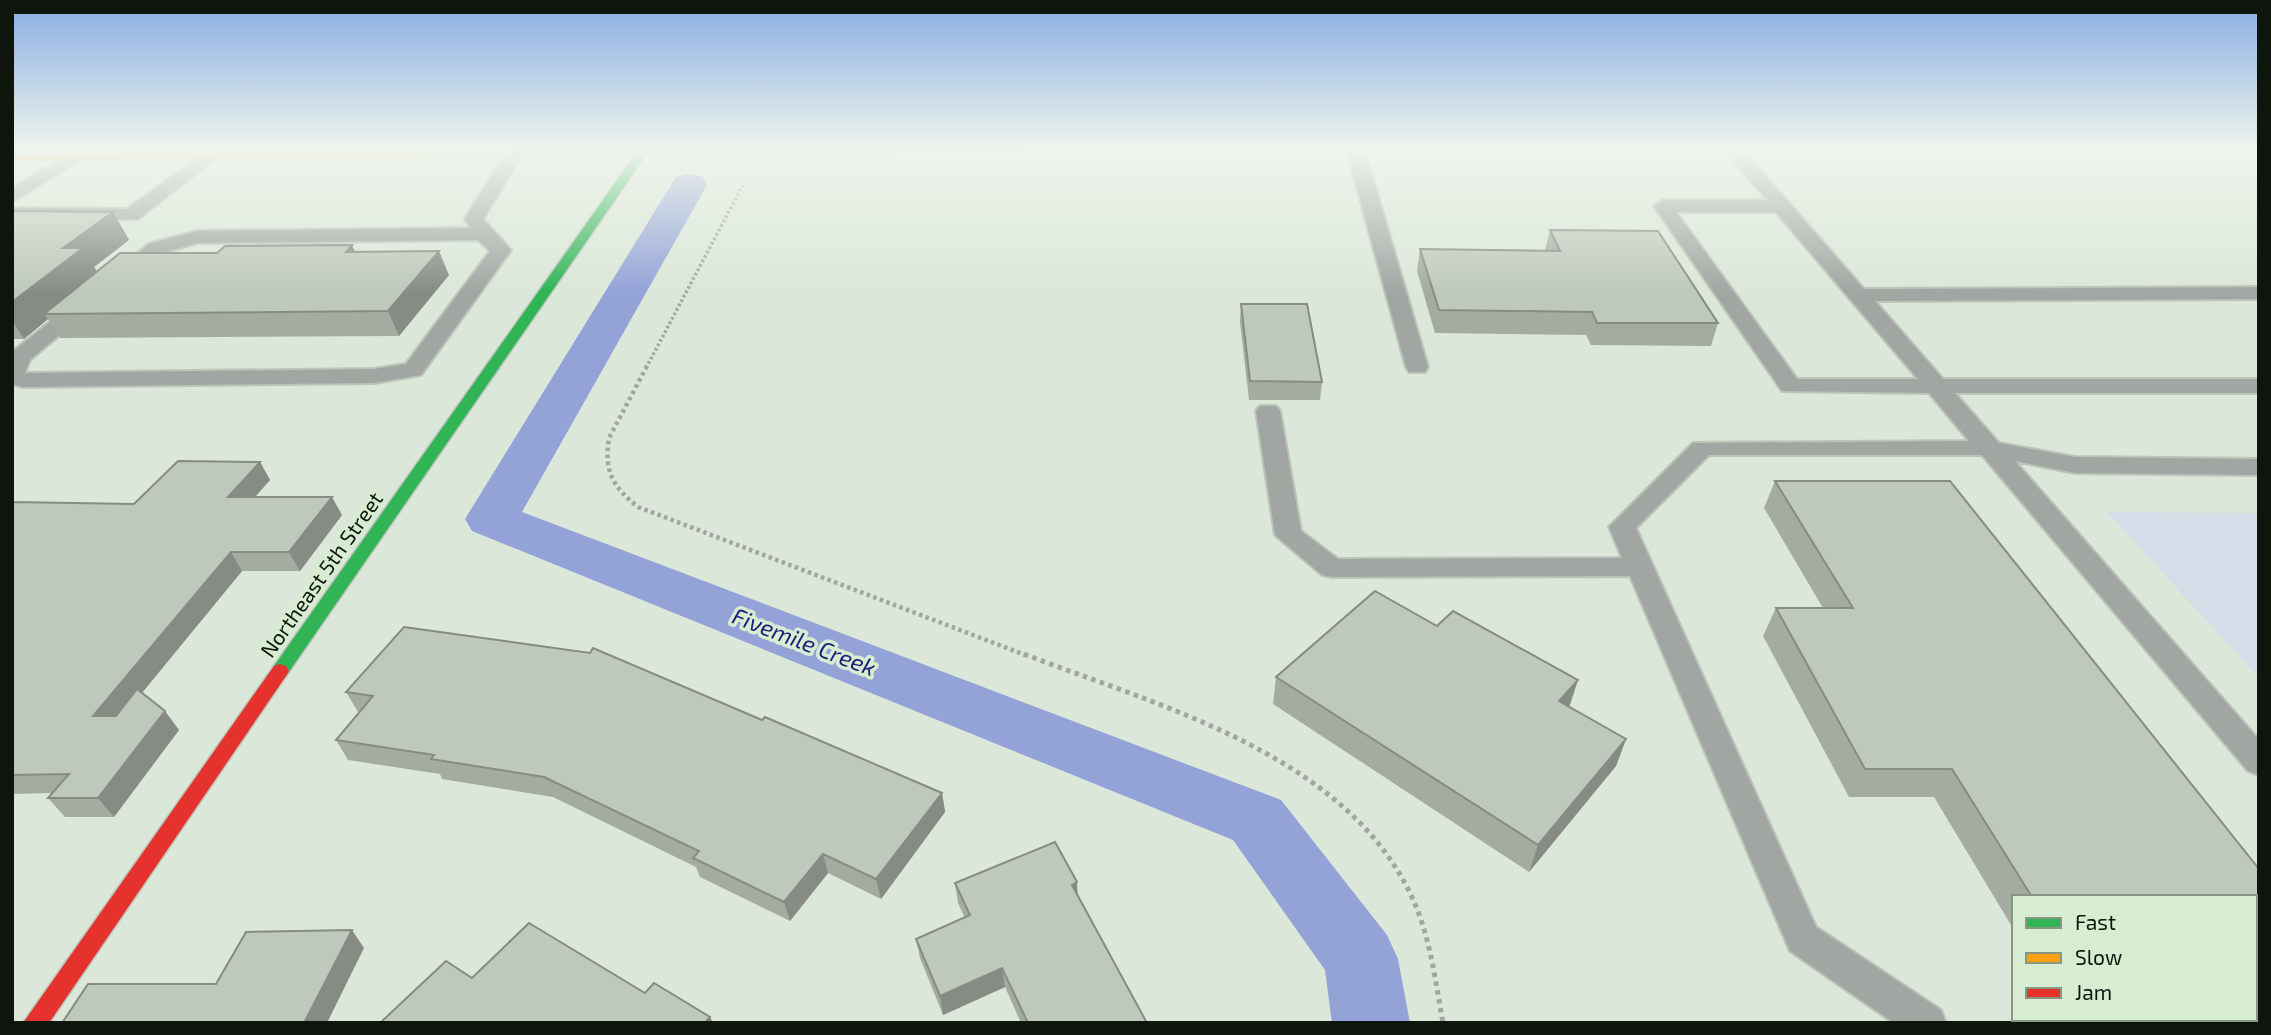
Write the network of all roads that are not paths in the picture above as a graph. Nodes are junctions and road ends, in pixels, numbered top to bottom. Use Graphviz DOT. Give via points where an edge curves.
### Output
graph roads {
  1 [pos="152,196"];
  2 [pos="488,196"];
  3 [pos="611,196"];
  4 [pos="1369,196"];
  5 [pos="1774,196"];
  6 [pos="1782,206"];
  7 [pos="12,214"];
  8 [pos="484,234"];
  9 [pos="2259,293"];
  10 [pos="1859,295"];
  11 [pos="1417,367"];
  12 [pos="1935,386"];
  13 [pos="2259,386"];
  14 [pos="1268,411"];
  15 [pos="1988,447"];
  16 [pos="2259,467"];
  17 [pos="1640,567"];
  18 [pos="2259,762"];
  19 [pos="35,1023"];
  20 [pos="1927,1023"];
  1 -- 7 [label="lane" via="131,215"];
  2 -- 8 [label="lane" via="474,219"];
  3 -- 19 [label="main road, Northeast 5th Street"];
  4 -- 11 [label="lane"];
  5 -- 6 [label="lane"];
  6 -- 10 [label="lane"];
  6 -- 12 [label="lane" via="1663,206 1790,386"];
  8 -- 8 [label="lane" via="501,250 413,370 374,376 23,380 13,376 20,357 154,247 169,240"];
  9 -- 10 [label="lane"];
  10 -- 12 [label="lane"];
  12 -- 13 [label="lane"];
  12 -- 15 [label="lane"];
  14 -- 17 [label="lane" via="1288,535 1332,568"];
  15 -- 16 [label="lane" via="2075,465"];
  15 -- 17 [label="lane" via="1702,447 1622,527"];
  15 -- 18 [label="lane"];
  17 -- 20 [label="lane" via="1803,939"];
}
